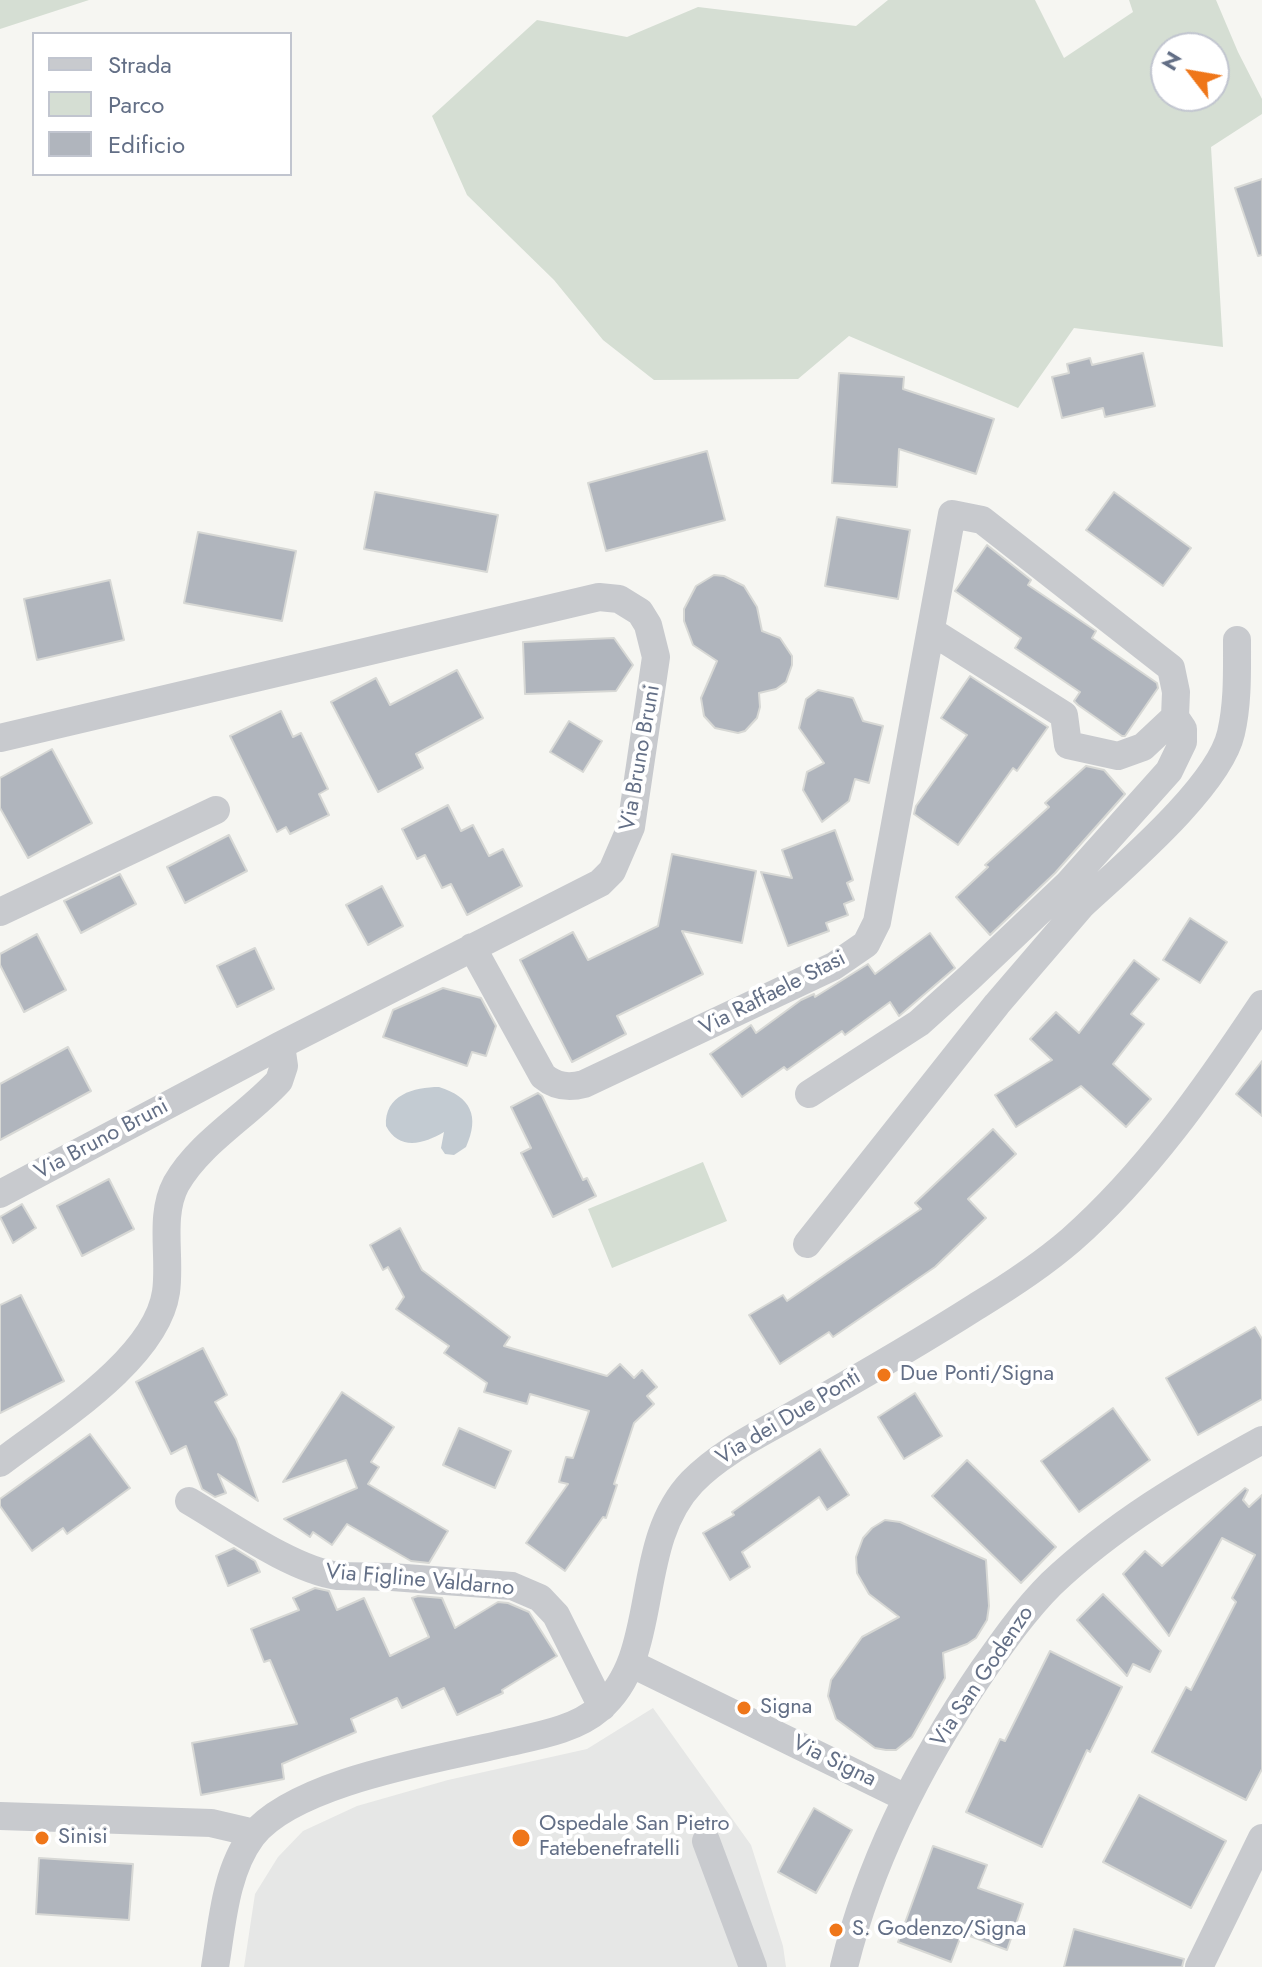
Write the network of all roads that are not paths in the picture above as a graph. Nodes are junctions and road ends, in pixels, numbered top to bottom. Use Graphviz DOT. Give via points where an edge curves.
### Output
graph roads {
  1 [pos="931,631"];
  2 [pos="1237,640"];
  3 [pos="1175,717"];
  4 [pos="0,738"];
  5 [pos="216,810"];
  6 [pos="1075,895"];
  7 [pos="0,912"];
  8 [pos="472,947"];
  9 [pos="1262,1004"];
  10 [pos="281,1045"];
  11 [pos="809,1094"];
  12 [pos="0,1194"];
  13 [pos="807,1244"];
  14 [pos="1262,1440"];
  15 [pos="0,1463"];
  16 [pos="189,1501"];
  17 [pos="632,1664"];
  18 [pos="602,1707"];
  19 [pos="906,1798"];
  20 [pos="0,1816"];
  21 [pos="254,1833"];
  22 [pos="1262,1838"];
  23 [pos="706,1841"];
  24 [pos="1201,1963"];
  25 [pos="215,1967"];
  26 [pos="753,1967"];
  27 [pos="844,1967"];
  1 -- 3 [label="street" via="1064,715 1068,745 1118,756 1143,747"];
  1 -- 3 [label="street, Via Raffaele Stasi" via="952,514 982,520 1171,668"];
  1 -- 8 [label="street, Via Raffaele Stasi" via="877,922 859,950 699,1031 569,1087 543,1076"];
  2 -- 6 [label="street" via="1238,680 1231,734 1222,756 1147,844"];
  3 -- 6 [label="street" via="1183,742 1169,771"];
  4 -- 8 [label="street, Via Bruno Bruni" via="582,600 608,597 626,602 645,617 656,666 631,827 620,856 600,883"];
  5 -- 7 [label="street"];
  6 -- 11 [label="street" via="919,1023"];
  6 -- 13 [label="street" via="997,1004"];
  8 -- 10 [label="street, Via Bruno Bruni"];
  9 -- 17 [label="street, Via dei Due Ponti" via="1150,1158 1071,1240 977,1307 727,1454 696,1478 660,1536"];
  10 -- 12 [label="street, Via Bruno Bruni"];
  10 -- 15 [label="street" via="284,1066 279,1081 193,1161 173,1191 167,1213 166,1296 148,1336 110,1378"];
  14 -- 19 [label="street, Via San Godenzo" via="1168,1494 1043,1592 964,1698"];
  16 -- 18 [label="street, Via Figline Valdarno" via="319,1573 500,1584 531,1593 556,1615"];
  17 -- 18 [label="street, Via dei Due Ponti"];
  17 -- 19 [label="street, Via Signa"];
  18 -- 21 [label="street, Via dei Due Ponti" via="542,1734 338,1785"];
  19 -- 27 [label="street, Via San Godenzo"];
  20 -- 21 [label="street" via="211,1823"];
  21 -- 25 [label="street" via="232,1880"];
  22 -- 24 [label="street"];
  23 -- 26 [label="street"];
}
